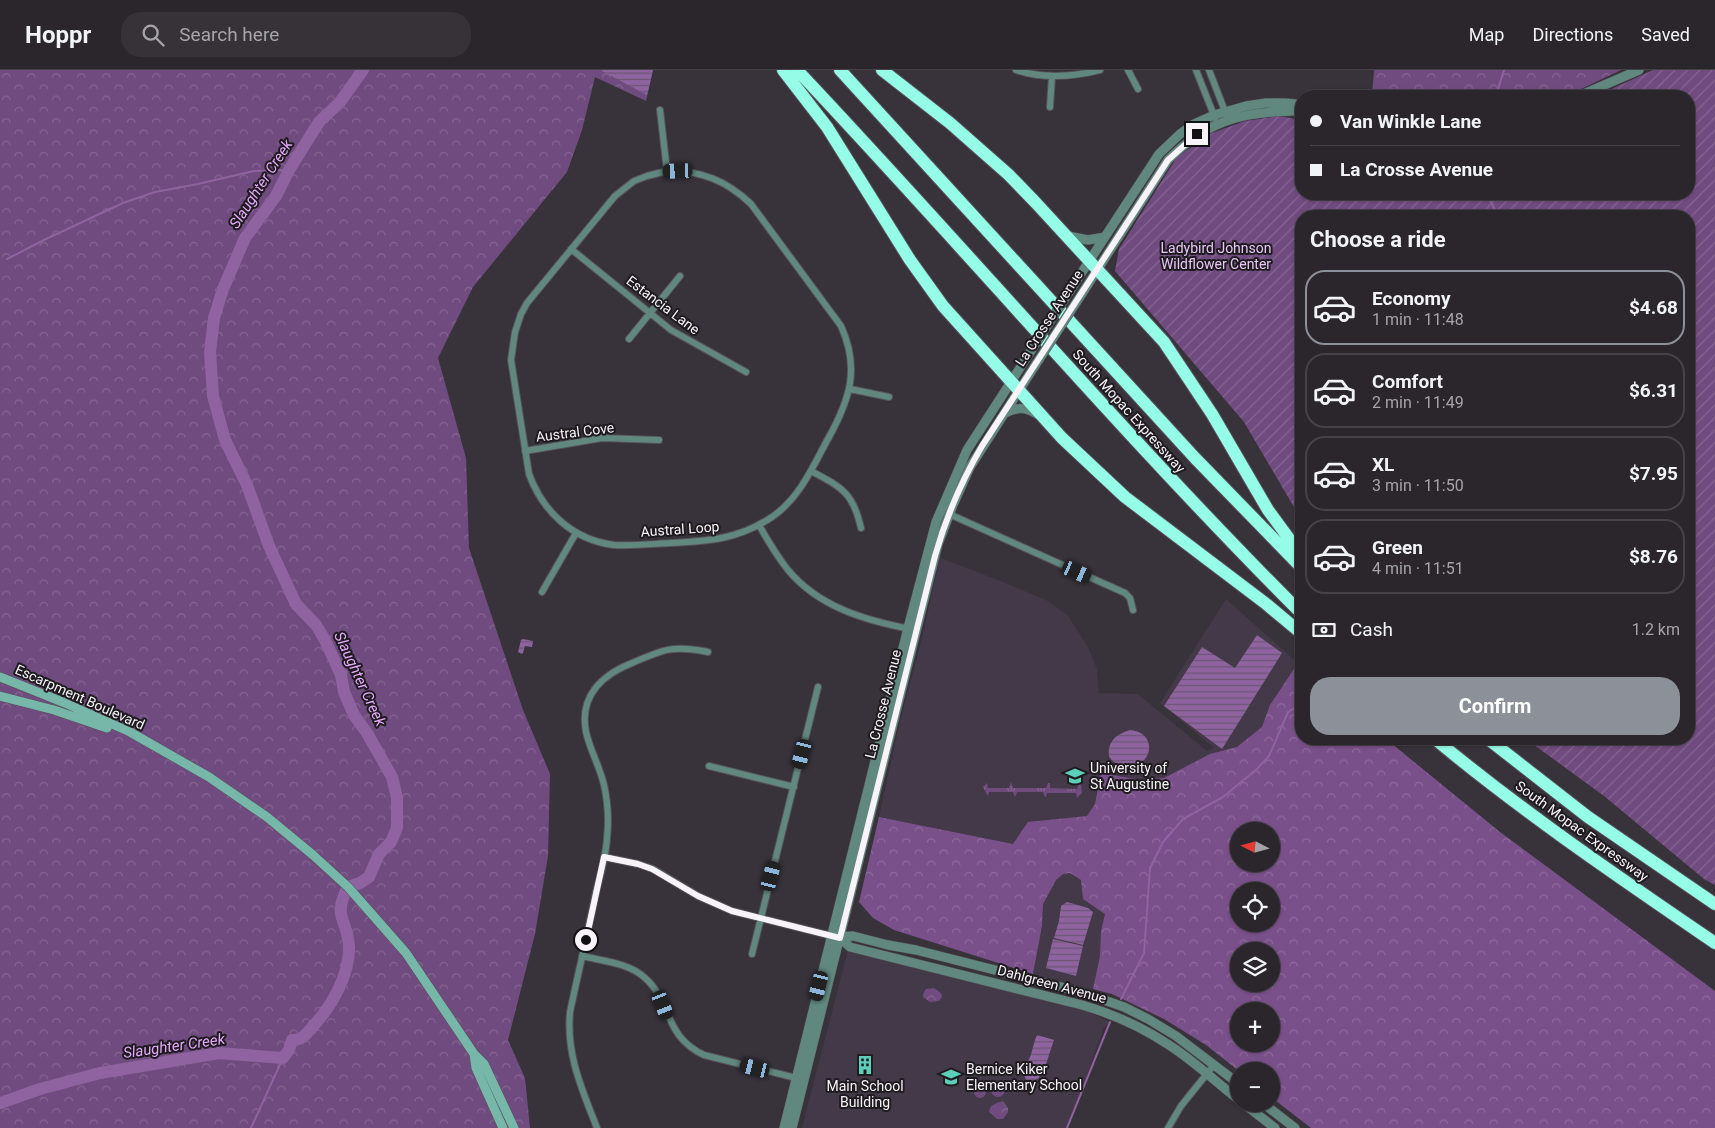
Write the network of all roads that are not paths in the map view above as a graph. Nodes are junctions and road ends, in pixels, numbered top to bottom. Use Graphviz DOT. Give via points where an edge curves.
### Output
graph roads {
  1 [pos="784,70"];
  2 [pos="797,70"];
  3 [pos="840,70"];
  4 [pos="882,70"];
  5 [pos="1016,70"];
  6 [pos="1100,70"];
  7 [pos="1128,70"];
  8 [pos="1196,70"];
  9 [pos="1209,70"];
  10 [pos="1639,70"];
  11 [pos="1052,76"];
  12 [pos="1138,89"];
  13 [pos="1593,90"];
  14 [pos="1050,107"];
  15 [pos="660,110"];
  16 [pos="1295,111"];
  17 [pos="1227,115"];
  18 [pos="1215,119"];
  19 [pos="667,171"];
  20 [pos="1066,236"];
  21 [pos="1104,237"];
  22 [pos="571,250"];
  23 [pos="1093,265"];
  24 [pos="680,276"];
  25 [pos="650,313"];
  26 [pos="629,339"];
  27 [pos="746,372"];
  28 [pos="1016,385"];
  29 [pos="850,389"];
  30 [pos="889,397"];
  31 [pos="1004,413"];
  32 [pos="1045,418"];
  33 [pos="659,440"];
  34 [pos="525,451"];
  35 [pos="811,471"];
  36 [pos="949,514"];
  37 [pos="759,525"];
  38 [pos="861,528"];
  39 [pos="576,533"];
  40 [pos="1295,547"];
  41 [pos="1295,560"];
  42 [pos="542,592"];
  43 [pos="1295,607"];
  44 [pos="1134,610"];
  45 [pos="1295,628"];
  46 [pos="912,629"];
  47 [pos="708,652"];
  48 [pos="0,677"];
  49 [pos="818,687"];
  50 [pos="0,696"];
  51 [pos="149,743"];
  52 [pos="1442,745"];
  53 [pos="1496,745"];
  54 [pos="709,766"];
  55 [pos="794,787"];
  56 [pos="604,857"];
  57 [pos="1715,904"];
  58 [pos="761,918"];
  59 [pos="836,937"];
  60 [pos="1715,943"];
  61 [pos="752,954"];
  62 [pos="582,956"];
  63 [pos="474,1054"];
  64 [pos="1214,1065"];
  65 [pos="1206,1075"];
  66 [pos="1230,1077"];
  67 [pos="800,1079"];
  68 [pos="1230,1093"];
  69 [pos="1254,1112"];
  70 [pos="1274,1112"];
  71 [pos="504,1128"];
  72 [pos="514,1128"];
  73 [pos="597,1128"];
  74 [pos="784,1128"];
  75 [pos="792,1128"];
  76 [pos="1168,1128"];
  77 [pos="1275,1128"];
  78 [pos="1295,1128"];
  1 -- 28 [label="highway" via="827,127 910,260 944,306"];
  2 -- 43 [label="highway, South Mopac Expressway" via="1152,458"];
  3 -- 41 [label="highway, South Mopac Expressway" via="1195,458"];
  4 -- 20 [label="highway" via="1002,169"];
  5 -- 11 [label="street"];
  6 -- 11 [label="street" via="1075,76"];
  7 -- 12 [label="street"];
  8 -- 18 [label="street"];
  9 -- 17 [label="street"];
  10 -- 13 [label="street"];
  11 -- 14 [label="street"];
  15 -- 19 [label="street"];
  16 -- 17 [label="street, La Crosse Avenue"];
  17 -- 18 [label="street, La Crosse Avenue"];
  18 -- 21 [label="street, La Crosse Avenue" via="1194,124 1159,154"];
  18 -- 23 [label="street, La Crosse Avenue" via="1168,160"];
  19 -- 22 [label="street, Austral Loop" via="647,176 625,188 606,204"];
  19 -- 29 [label="street, Austral Loop" via="686,171 712,177 737,191 751,204 840,326 851,362"];
  20 -- 21 [label="street" via="1088,240"];
  20 -- 23 [label="highway"];
  21 -- 23 [label="street, La Crosse Avenue"];
  22 -- 25 [label="street, Estancia Lane"];
  22 -- 34 [label="street, Austral Loop" via="527,303 514,338 512,367"];
  23 -- 28 [label="street, La Crosse Avenue, bridge" via="1082,292 1036,364"];
  23 -- 28 [label="street, La Crosse Avenue, bridge" via="1073,286 1027,357"];
  23 -- 40 [label="highway" via="1164,342 1212,414 1268,510"];
  24 -- 25 [label="street"];
  25 -- 26 [label="street"];
  25 -- 27 [label="street, Estancia Lane" via="678,334"];
  28 -- 31 [label="street, La Crosse Avenue"];
  28 -- 32 [label="highway"];
  28 -- 46 [label="street, La Crosse Avenue" via="967,450 944,502 928,549"];
  29 -- 30 [label="street"];
  29 -- 35 [label="street, Austral Loop" via="842,413"];
  31 -- 32 [label="street" via="1029,409"];
  31 -- 36 [label="street, La Crosse Avenue" via="973,462"];
  32 -- 45 [label="highway" via="1125,497"];
  33 -- 34 [label="street, Austral Cove" via="602,438"];
  34 -- 39 [label="street, Austral Loop" via="529,474 539,496 552,514"];
  35 -- 37 [label="street, Austral Loop" via="796,495"];
  35 -- 38 [label="street" via="844,492 856,508"];
  36 -- 44 [label="street" via="1125,593"];
  36 -- 46 [label="street, La Crosse Avenue"];
  37 -- 39 [label="street, Austral Loop" via="722,539 625,545 602,543"];
  37 -- 46 [label="street" via="788,570 822,600 856,615"];
  39 -- 42 [label="street"];
  46 -- 59 [label="street, La Crosse Avenue"];
  47 -- 56 [label="street" via="683,648 660,650 610,673 592,694 587,706 586,727 607,798"];
  48 -- 51 [label="main road, Escarpment Boulevard" via="98,717"];
  49 -- 55 [label="street"];
  50 -- 51 [label="main road, Escarpment Boulevard" via="91,721"];
  51 -- 63 [label="main road, Escarpment Boulevard" via="196,769 268,817 348,887 406,953"];
  52 -- 60 [label="highway, South Mopac Expressway" via="1564,838"];
  53 -- 57 [label="highway, South Mopac Expressway" via="1588,817"];
  54 -- 55 [label="street"];
  55 -- 58 [label="street"];
  56 -- 58 [label="street, Dahlgreen Avenue" via="652,869 708,901"];
  56 -- 62 [label="street"];
  58 -- 59 [label="street, Dahlgreen Avenue"];
  58 -- 61 [label="street"];
  59 -- 64 [label="street, Dahlgreen Avenue" via="853,936 916,950 1098,997 1148,1019"];
  59 -- 65 [label="street, Dahlgreen Avenue" via="850,947 1110,1014 1169,1045"];
  59 -- 67 [label="street, La Crosse Avenue"];
  62 -- 67 [label="street" via="623,966 644,977 656,990 677,1035 698,1052"];
  62 -- 73 [label="street" via="570,1012 569,1042 572,1060"];
  63 -- 71 [label="main road, Escarpment Boulevard" via="476,1068"];
  63 -- 72 [label="main road, Escarpment Boulevard" via="484,1064"];
  64 -- 65 [label="street"];
  64 -- 66 [label="street, Dahlgreen Avenue"];
  65 -- 68 [label="street, Dahlgreen Avenue"];
  65 -- 76 [label="street"];
  67 -- 74 [label="street, La Crosse Avenue"];
  67 -- 75 [label="street, La Crosse Avenue"];
  69 -- 77 [label="street"];
  70 -- 78 [label="street"];
}
